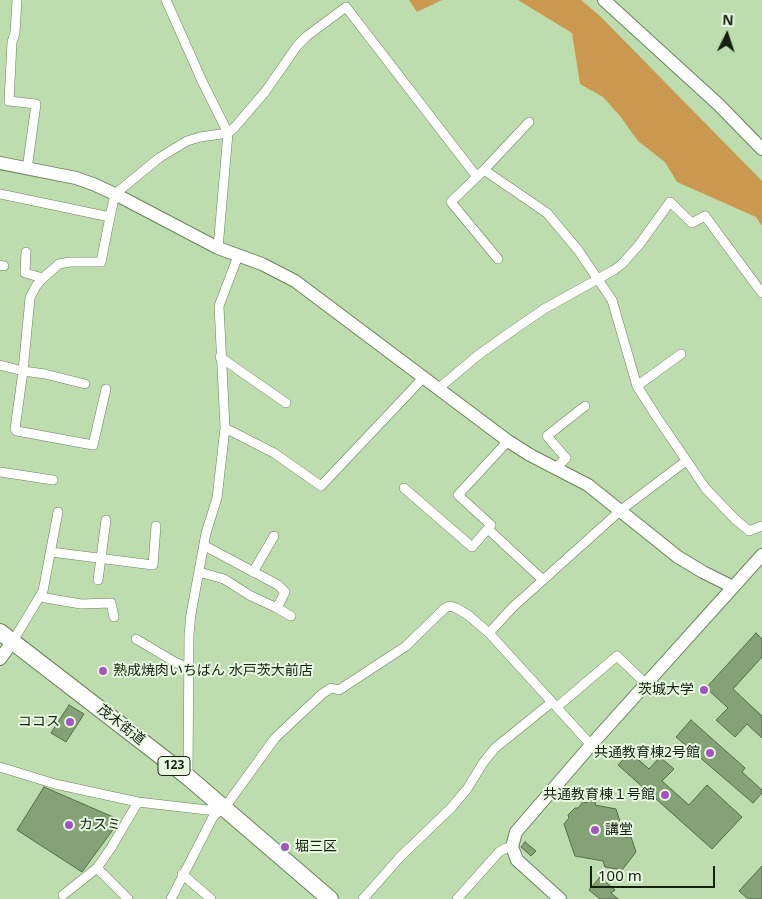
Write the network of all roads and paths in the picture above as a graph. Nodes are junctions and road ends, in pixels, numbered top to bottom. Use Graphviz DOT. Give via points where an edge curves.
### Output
graph roads {
  1 [pos="17,0"];
  2 [pos="166,0"];
  3 [pos="604,0"];
  4 [pos="529,122"];
  5 [pos="228,133"];
  6 [pos="762,149"];
  7 [pos="0,163"];
  8 [pos="27,169"];
  9 [pos="481,173"];
  10 [pos="0,194"];
  11 [pos="115,194"];
  12 [pos="110,216"];
  13 [pos="218,248"];
  14 [pos="26,252"];
  15 [pos="238,256"];
  16 [pos="498,259"];
  17 [pos="43,278"];
  18 [pos="598,278"];
  19 [pos="762,293"];
  20 [pos="681,354"];
  21 [pos="220,357"];
  22 [pos="0,365"];
  23 [pos="23,371"];
  24 [pos="424,377"];
  25 [pos="85,384"];
  26 [pos="637,386"];
  27 [pos="439,388"];
  28 [pos="106,389"];
  29 [pos="286,403"];
  30 [pos="585,406"];
  31 [pos="225,428"];
  32 [pos="508,440"];
  33 [pos="686,461"];
  34 [pos="556,468"];
  35 [pos="0,472"];
  36 [pos="53,480"];
  37 [pos="404,488"];
  38 [pos="621,510"];
  39 [pos="58,512"];
  40 [pos="106,520"];
  41 [pos="156,526"];
  42 [pos="762,526"];
  43 [pos="488,529"];
  44 [pos="274,536"];
  45 [pos="204,546"];
  46 [pos="51,552"];
  47 [pos="762,555"];
  48 [pos="101,558"];
  49 [pos="199,572"];
  50 [pos="253,572"];
  51 [pos="98,580"];
  52 [pos="543,580"];
  53 [pos="733,587"];
  54 [pos="40,596"];
  55 [pos="277,608"];
  56 [pos="291,616"];
  57 [pos="114,617"];
  58 [pos="489,633"];
  59 [pos="6,636"];
  60 [pos="136,639"];
  61 [pos="0,659"];
  62 [pos="189,669"];
  63 [pos="646,684"];
  64 [pos="554,705"];
  65 [pos="591,745"];
  66 [pos="0,767"];
  67 [pos="188,777"];
  68 [pos="138,802"];
  69 [pos="223,806"];
  70 [pos="512,847"];
  71 [pos="98,868"];
  72 [pos="182,874"];
  73 [pos="63,894"];
  74 [pos="128,899"];
  75 [pos="171,899"];
  76 [pos="211,899"];
  77 [pos="330,899"];
  78 [pos="362,899"];
  79 [pos="457,899"];
  80 [pos="560,899"];
  1 -- 8 [label="street" via="9,100 36,104"];
  2 -- 5 [label="street"];
  3 -- 6 [label="street" via="713,99"];
  4 -- 9 [label="street"];
  5 -- 9 [label="street" via="302,41 346,7"];
  5 -- 11 [label="street" via="187,141 159,158"];
  5 -- 13 [label="street"];
  7 -- 8 [label="street"];
  8 -- 11 [label="street" via="76,178"];
  9 -- 16 [label="street" via="451,202"];
  9 -- 18 [label="street" via="547,213"];
  10 -- 12 [label="street"];
  11 -- 12 [label="street"];
  11 -- 13 [label="street"];
  12 -- 17 [label="street" via="101,262 59,264"];
  13 -- 15 [label="street"];
  14 -- 17 [label="street" via="25,273"];
  15 -- 21 [label="street" via="219,306"];
  15 -- 24 [label="street" via="295,281"];
  17 -- 23 [label="street" via="30,298"];
  18 -- 19 [label="street" via="622,264 670,202 692,223 705,216"];
  18 -- 26 [label="street" via="612,300"];
  18 -- 27 [label="street" via="509,332"];
  20 -- 26 [label="street"];
  21 -- 29 [label="street"];
  21 -- 31 [label="street"];
  22 -- 23 [label="street"];
  23 -- 25 [label="street"];
  23 -- 28 [label="street" via="17,431 93,445"];
  24 -- 27 [label="street"];
  24 -- 31 [label="street" via="321,486 274,453"];
  26 -- 33 [label="street"];
  27 -- 32 [label="street"];
  30 -- 34 [label="street" via="547,436 566,458"];
  31 -- 45 [label="street" via="216,498"];
  32 -- 34 [label="street"];
  32 -- 43 [label="street" via="458,495 491,525"];
  33 -- 38 [label="street"];
  33 -- 42 [label="street" via="706,489 749,531"];
  34 -- 38 [label="street" via="588,485"];
  35 -- 36 [label="street"];
  37 -- 43 [label="street" via="472,547"];
  38 -- 52 [label="street"];
  38 -- 53 [label="street" via="678,557"];
  39 -- 46 [label="street"];
  40 -- 48 [label="street"];
  41 -- 48 [label="street" via="153,565"];
  43 -- 52 [label="street"];
  44 -- 50 [label="street"];
  45 -- 49 [label="street"];
  45 -- 50 [label="street"];
  46 -- 48 [label="street"];
  46 -- 54 [label="street"];
  47 -- 53 [label="street"];
  48 -- 51 [label="street"];
  49 -- 55 [label="street" via="224,579"];
  49 -- 62 [label="street" via="189,634"];
  50 -- 55 [label="street" via="286,592"];
  52 -- 58 [label="street"];
  53 -- 63 [label="street"];
  54 -- 57 [label="street" via="81,604 111,603"];
  54 -- 59 [label="street"];
  55 -- 56 [label="street"];
  58 -- 64 [label="street"];
  58 -- 69 [label="street" via="456,608 445,608 406,646 339,690 331,688 322,694 275,738"];
  59 -- 61 [label="street"];
  59 -- 67 [label="highway, 茂木街道 / 123"];
  60 -- 62 [label="street"];
  62 -- 67 [label="street"];
  63 -- 64 [label="street" via="617,656"];
  63 -- 65 [label="street"];
  64 -- 65 [label="street"];
  64 -- 78 [label="street" via="495,748 451,808"];
  65 -- 70 [label="street" via="516,832"];
  66 -- 68 [label="street" via="55,784"];
  67 -- 69 [label="highway, 茂木街道 / 123"];
  68 -- 69 [label="street" via="207,810"];
  68 -- 71 [label="street"];
  69 -- 72 [label="street" via="213,817"];
  69 -- 77 [label="highway, 茂木街道 / 123"];
  70 -- 79 [label="street" via="499,852"];
  70 -- 80 [label="street" via="517,860"];
  71 -- 73 [label="street"];
  71 -- 74 [label="street"];
  72 -- 75 [label="street"];
  72 -- 76 [label="street"];
}
